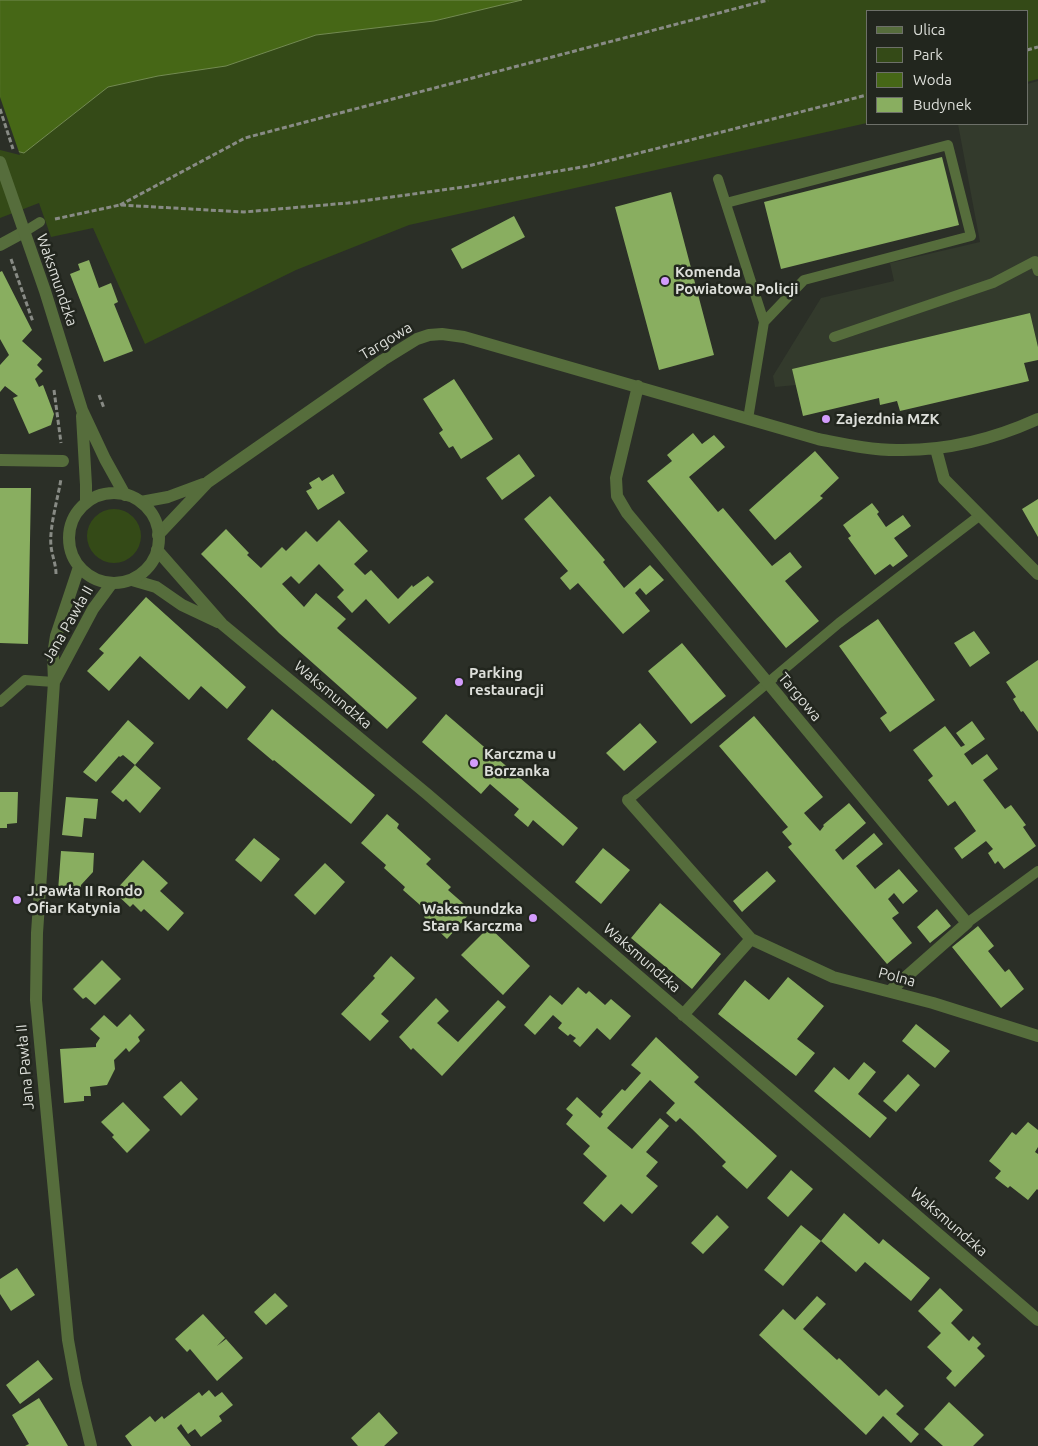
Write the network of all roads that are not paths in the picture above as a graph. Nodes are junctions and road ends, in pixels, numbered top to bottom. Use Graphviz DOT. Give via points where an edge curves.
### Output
graph roads {
  1 [pos="0,162"];
  2 [pos="718,179"];
  3 [pos="726,203"];
  4 [pos="40,222"];
  5 [pos="24,232"];
  6 [pos="2,243"];
  7 [pos="1037,264"];
  8 [pos="764,322"];
  9 [pos="834,336"];
  10 [pos="638,386"];
  11 [pos="82,410"];
  12 [pos="748,419"];
  13 [pos="1038,419"];
  14 [pos="936,449"];
  15 [pos="0,460"];
  16 [pos="64,461"];
  17 [pos="208,482"];
  18 [pos="125,495"];
  19 [pos="141,502"];
  20 [pos="86,503"];
  21 [pos="979,516"];
  22 [pos="158,535"];
  23 [pos="157,550"];
  24 [pos="79,566"];
  25 [pos="1038,574"];
  26 [pos="132,580"];
  27 [pos="112,583"];
  28 [pos="222,624"];
  29 [pos="54,682"];
  30 [pos="768,683"];
  31 [pos="0,702"];
  32 [pos="628,800"];
  33 [pos="1038,871"];
  34 [pos="967,923"];
  35 [pos="751,939"];
  36 [pos="890,992"];
  37 [pos="683,1015"];
  38 [pos="1038,1036"];
  39 [pos="1038,1320"];
  40 [pos="91,1446"];
  1 -- 5 [label="street, Waksmundzka"];
  2 -- 3 [label="lane"];
  3 -- 8 [label="lane"];
  3 -- 8 [label="lane" via="948,145 971,236 804,280"];
  4 -- 5 [label="lane"];
  5 -- 6 [label="street"];
  5 -- 11 [label="street, Waksmundzka"];
  7 -- 9 [label="lane" via="993,283"];
  8 -- 12 [label="lane"];
  10 -- 12 [label="street, Targowa"];
  10 -- 17 [label="street, Targowa" via="464,337 430,335 417,339 383,360"];
  10 -- 30 [label="street, Targowa" via="616,478 618,496 627,513"];
  11 -- 18 [label="street, Waksmundzka"];
  11 -- 20 [label="street, Waksmundzka"];
  12 -- 14 [label="street, Targowa" via="863,448"];
  13 -- 14 [label="street, Targowa" via="982,439"];
  14 -- 21 [label="street" via="944,479"];
  15 -- 16 [label="street"];
  17 -- 19 [label="street, Targowa" via="168,497"];
  17 -- 22 [label="street, Targowa"];
  18 -- 19 [label="street"];
  18 -- 20 [label="street" via="104,494"];
  19 -- 22 [label="street" via="153,517"];
  20 -- 24 [label="street" via="74,516 69,533 70,551"];
  21 -- 25 [label="street"];
  21 -- 30 [label="lane"];
  22 -- 23 [label="street"];
  23 -- 26 [label="street" via="148,568"];
  23 -- 28 [label="street, Waksmundzka"];
  24 -- 27 [label="street" via="93,579"];
  24 -- 29 [label="street, Jana Pawła II" via="56,636"];
  26 -- 27 [label="street"];
  26 -- 28 [label="street, Waksmundzka" via="156,587 182,605"];
  27 -- 29 [label="street, Jana Pawła II" via="93,609"];
  28 -- 37 [label="street, Waksmundzka" via="427,794"];
  29 -- 31 [label="lane" via="25,680"];
  29 -- 40 [label="street, Jana Pawła II" via="38,906 36,1000 68,1340"];
  30 -- 32 [label="lane"];
  30 -- 34 [label="street, Targowa"];
  32 -- 35 [label="street, Polna"];
  33 -- 34 [label="lane"];
  34 -- 36 [label="street"];
  35 -- 36 [label="street, Polna" via="833,977"];
  35 -- 37 [label="street"];
  36 -- 38 [label="street, Polna"];
  37 -- 39 [label="street, Waksmundzka"];
}
